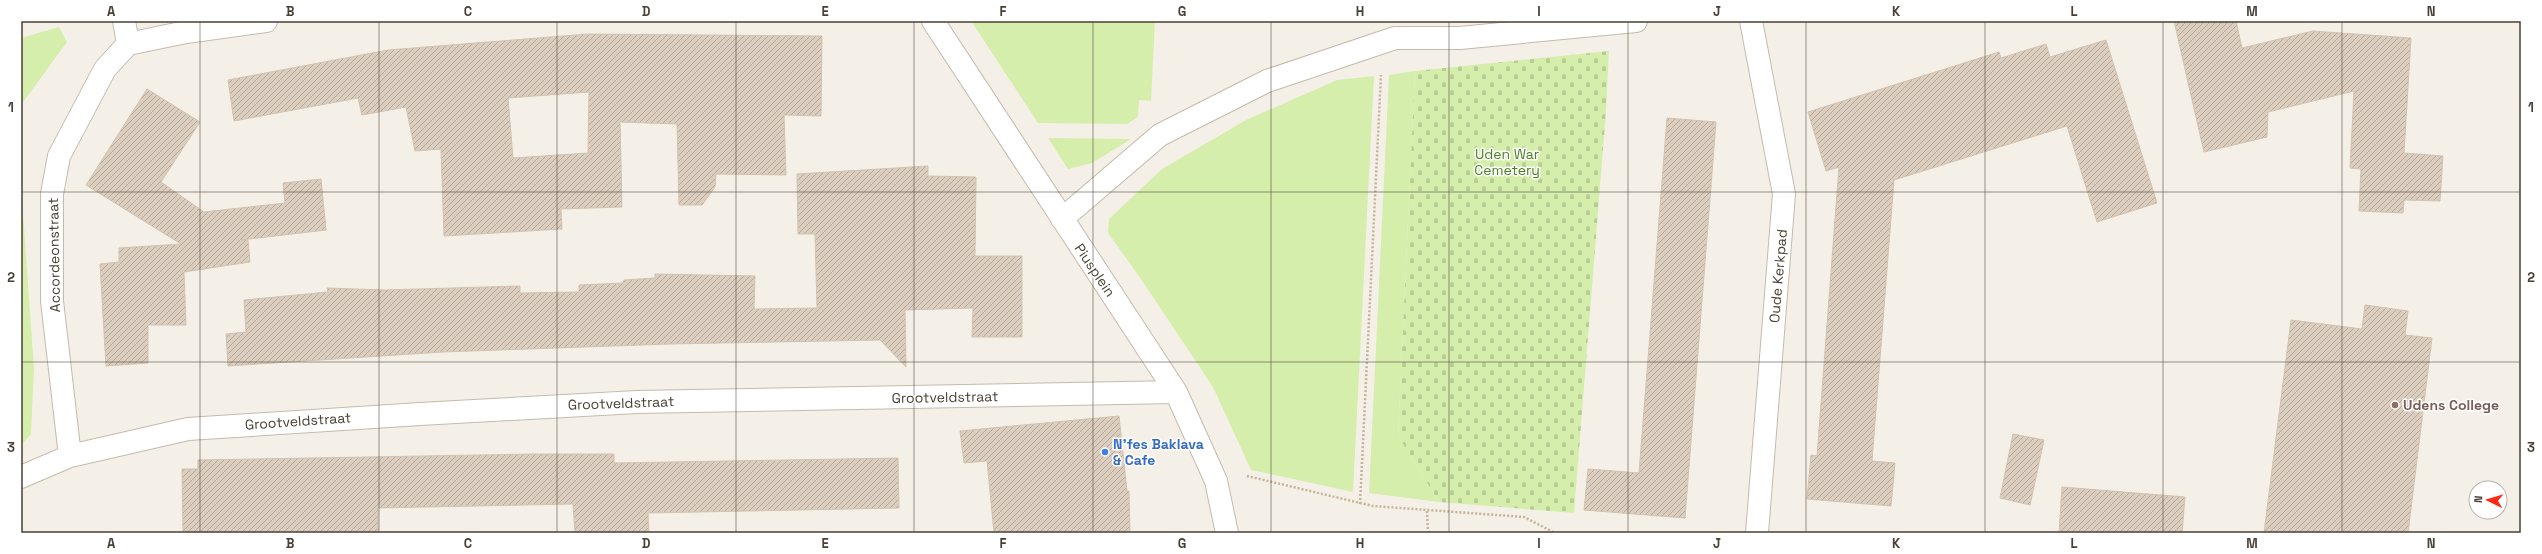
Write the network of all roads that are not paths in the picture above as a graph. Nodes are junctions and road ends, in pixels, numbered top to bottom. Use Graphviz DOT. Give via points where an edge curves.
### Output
graph roads {
  1 [pos="124,21"];
  2 [pos="266,21"];
  3 [pos="933,21"];
  4 [pos="1636,21"];
  5 [pos="1751,21"];
  6 [pos="1391,34"];
  7 [pos="128,44"];
  8 [pos="1062,219"];
  9 [pos="1176,392"];
  10 [pos="70,456"];
  11 [pos="21,477"];
  12 [pos="1226,533"];
  13 [pos="1757,533"];
  1 -- 7 [label="street"];
  2 -- 7 [label="street" via="186,32"];
  3 -- 8 [label="street, Piusplein"];
  4 -- 6 [label="street" via="1460,38"];
  5 -- 13 [label="street, Oude Kerkpad" via="1784,194"];
  6 -- 8 [label="street" via="1267,81 1160,136"];
  7 -- 10 [label="street, Accordeonstraat" via="105,70 59,156 52,194 52,301"];
  8 -- 9 [label="street, Piusplein"];
  9 -- 10 [label="street, Grootveldstraat" via="637,402 451,412 188,428"];
  9 -- 12 [label="street, Piusplein" via="1216,481"];
  10 -- 11 [label="street"];
}
